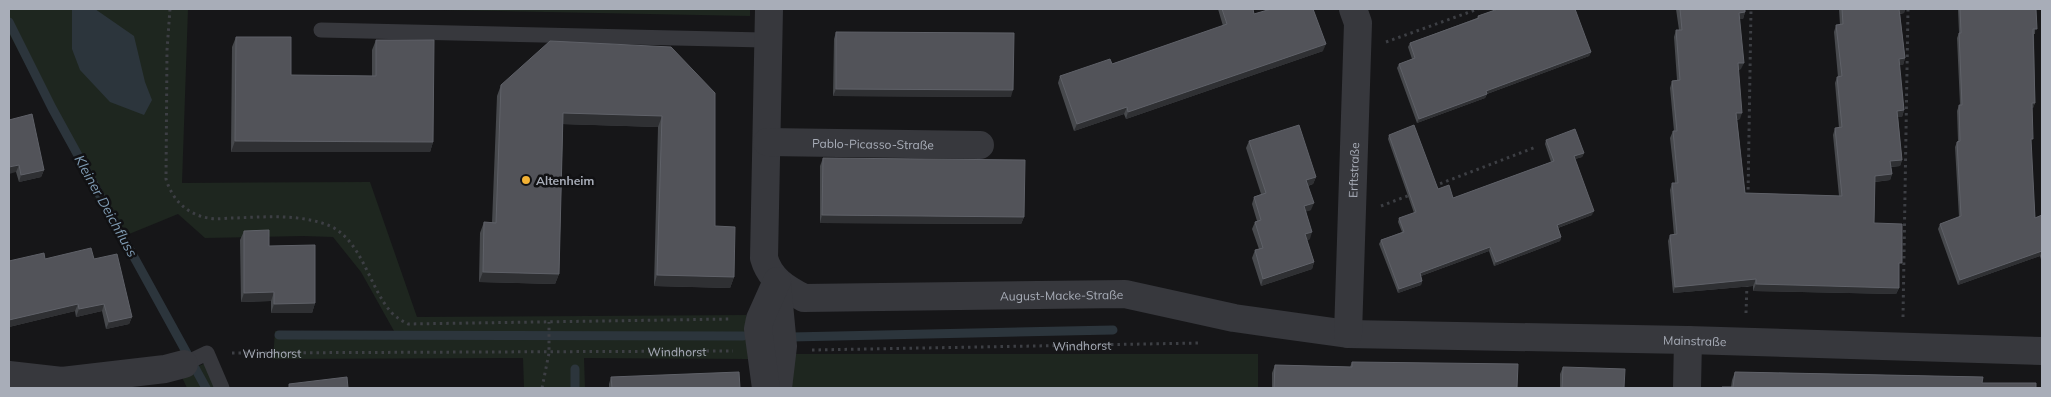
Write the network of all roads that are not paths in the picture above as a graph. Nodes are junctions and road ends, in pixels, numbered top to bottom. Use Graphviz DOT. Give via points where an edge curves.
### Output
graph roads {
  1 [pos="769,9"];
  2 [pos="1353,9"];
  3 [pos="321,30"];
  4 [pos="769,40"];
  5 [pos="767,142"];
  6 [pos="980,145"];
  7 [pos="776,281"];
  8 [pos="1348,334"];
  9 [pos="1688,340"];
  10 [pos="772,351"];
  11 [pos="2042,351"];
  12 [pos="196,359"];
  13 [pos="9,375"];
  14 [pos="222,388"];
  15 [pos="766,388"];
  16 [pos="778,388"];
  17 [pos="1687,388"];
  1 -- 4 [label="street"];
  2 -- 8 [label="street, Erftstraße" via="1358,23"];
  3 -- 4 [label="lane"];
  4 -- 5 [label="street"];
  5 -- 6 [label="street, Pablo-Picasso-Straße"];
  5 -- 7 [label="street" via="764,258"];
  7 -- 8 [label="street, August-Macke-Straße" via="804,298 1124,294 1234,318"];
  7 -- 10 [label="street" via="782,327"];
  7 -- 10 [label="street" via="758,328"];
  8 -- 9 [label="street, Mainstraße"];
  9 -- 11 [label="street, Mainstraße"];
  9 -- 17 [label="street"];
  10 -- 15 [label="street"];
  10 -- 16 [label="street"];
  12 -- 13 [label="street" via="165,369 62,381"];
  12 -- 14 [label="lane"];
}
